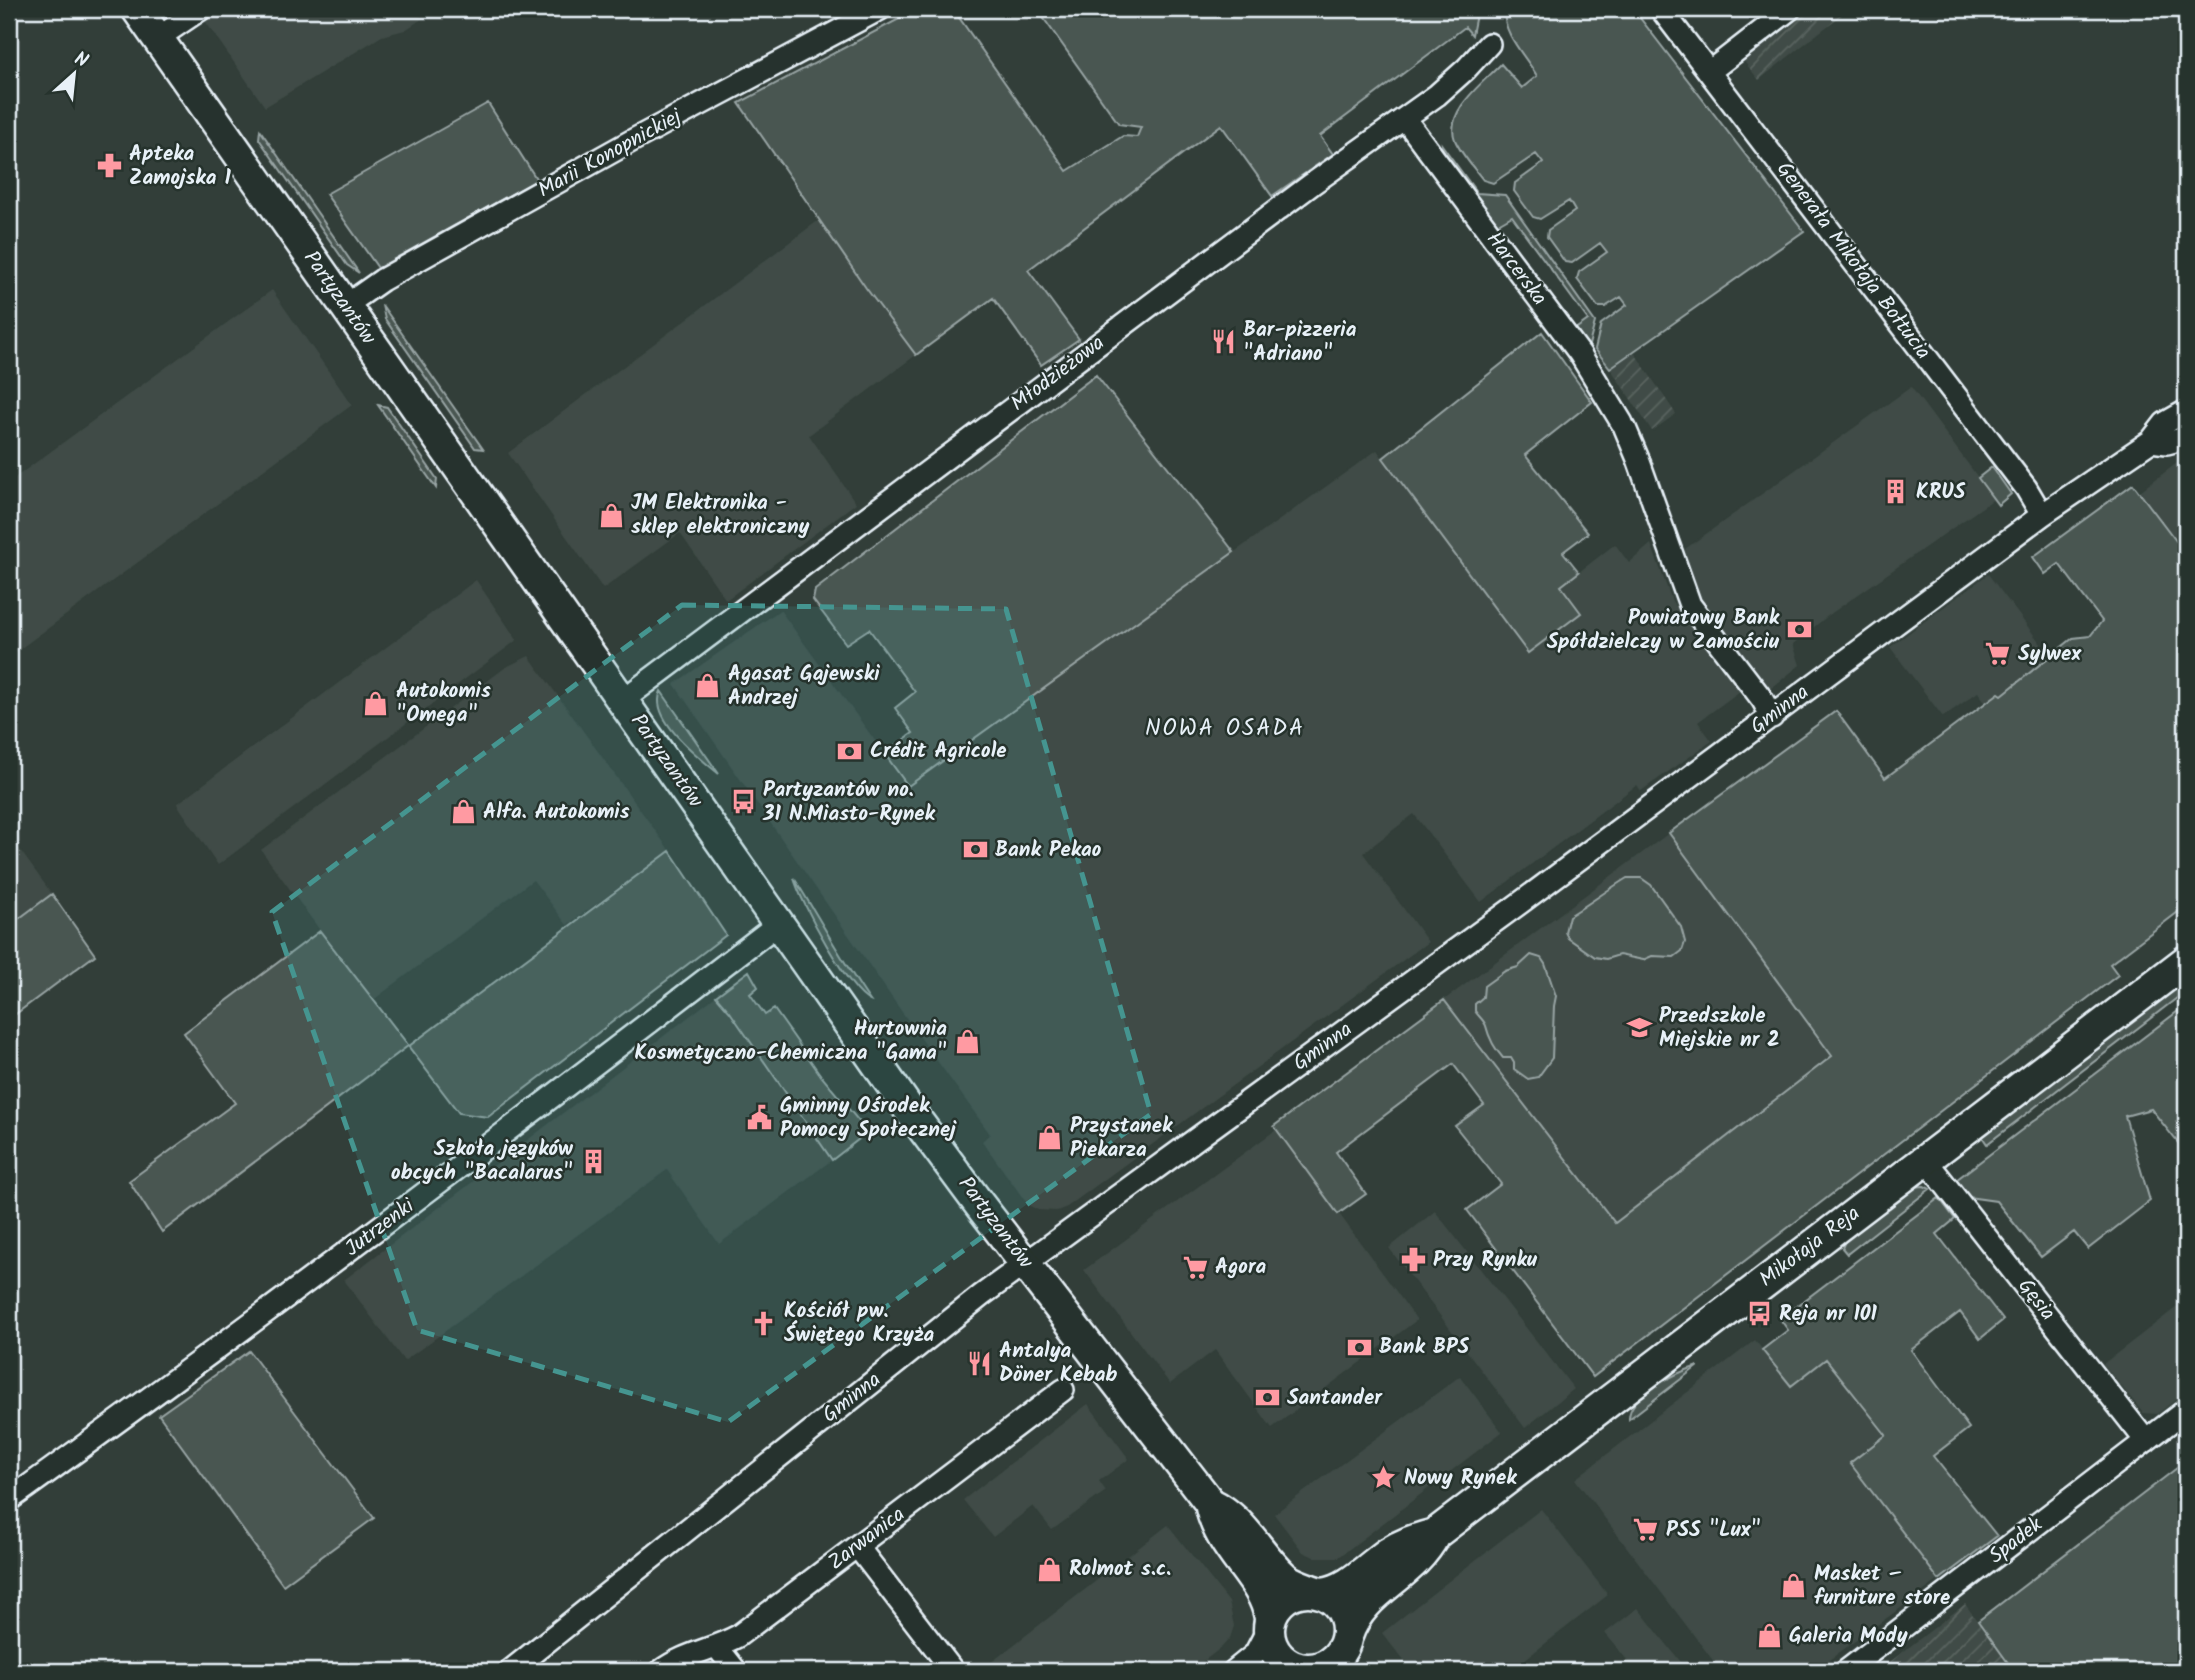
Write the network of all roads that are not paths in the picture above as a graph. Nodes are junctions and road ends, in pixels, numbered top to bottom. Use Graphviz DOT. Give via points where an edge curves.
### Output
graph roads {
  1 [pos="137,9"];
  2 [pos="201,9"];
  3 [pos="880,9"];
  4 [pos="1661,9"];
  5 [pos="1790,9"];
  6 [pos="158,38"];
  7 [pos="1489,44"];
  8 [pos="1709,72"];
  9 [pos="1405,118"];
  10 [pos="345,306"];
  11 [pos="2186,411"];
  12 [pos="2186,438"];
  13 [pos="2151,441"];
  14 [pos="2042,515"];
  15 [pos="623,700"];
  16 [pos="1772,717"];
  17 [pos="779,923"];
  18 [pos="2186,961"];
  19 [pos="1925,1159"];
  20 [pos="1026,1264"];
  21 [pos="1063,1390"];
  22 [pos="2186,1410"];
  23 [pos="2146,1441"];
  24 [pos="9,1500"];
  25 [pos="1210,1503"];
  26 [pos="1435,1534"];
  27 [pos="857,1546"];
  28 [pos="1318,1592"];
  29 [pos="1270,1622"];
  30 [pos="1346,1639"];
  31 [pos="717,1647"];
  32 [pos="1297,1670"];
  33 [pos="510,1671"];
  34 [pos="661,1671"];
  35 [pos="736,1671"];
  36 [pos="953,1671"];
  37 [pos="1234,1671"];
  38 [pos="1357,1671"];
  39 [pos="1846,1671"];
  1 -- 6 [label="main road, Partyzantów"];
  2 -- 6 [label="street"];
  3 -- 10 [label="street, Marii Konopnickiej" via="635,139 382,280"];
  4 -- 8 [label="street, Generała Mikołaja Bołtucia"];
  5 -- 8 [label="street"];
  6 -- 10 [label="main road, Partyzantów"];
  7 -- 9 [label="street, Młodzieżowa" via="1453,82"];
  8 -- 14 [label="street, Generała Mikołaja Bołtucia"];
  9 -- 15 [label="street, Młodzieżowa"];
  9 -- 16 [label="street, Harcerska" via="1580,354 1638,459 1690,605"];
  10 -- 15 [label="main road, Partyzantów"];
  11 -- 13 [label="street, Gminna" via="2165,423"];
  12 -- 13 [label="street, Gminna"];
  13 -- 14 [label="street, Gminna"];
  14 -- 16 [label="street, Gminna"];
  15 -- 17 [label="main road, Partyzantów"];
  16 -- 20 [label="street, Gminna"];
  17 -- 20 [label="main road, Partyzantów" via="910,1111"];
  17 -- 24 [label="street, Jutrzenki" via="441,1183"];
  18 -- 19 [label="main road, Mikołaja Reja"];
  19 -- 23 [label="street, Gęsia"];
  19 -- 26 [label="main road, Mikołaja Reja"];
  20 -- 25 [label="main road, Partyzantów"];
  20 -- 33 [label="street, Gminna"];
  21 -- 27 [label="street, Zarwanica"];
  22 -- 23 [label="street, Spadek"];
  23 -- 39 [label="street, Spadek"];
  25 -- 28 [label="main road, Partyzantów" via="1240,1523 1284,1577"];
  25 -- 29 [label="main road, Partyzantów" via="1216,1528 1263,1595"];
  26 -- 28 [label="main road, Mikołaja Reja" via="1388,1553 1342,1587"];
  26 -- 30 [label="main road, Mikołaja Reja" via="1415,1564 1361,1608"];
  27 -- 31 [label="street, Zarwanica"];
  27 -- 36 [label="street"];
  28 -- 29 [label="main road" via="1292,1594 1275,1608"];
  28 -- 30 [label="main road" via="1339,1606 1347,1625"];
  29 -- 32 [label="main road" via="1275,1652"];
  29 -- 37 [label="street" via="1255,1654"];
  30 -- 32 [label="main road" via="1329,1664"];
  30 -- 38 [label="main road"];
  31 -- 34 [label="street, Zarwanica" via="687,1655"];
  31 -- 35 [label="street"];
}
